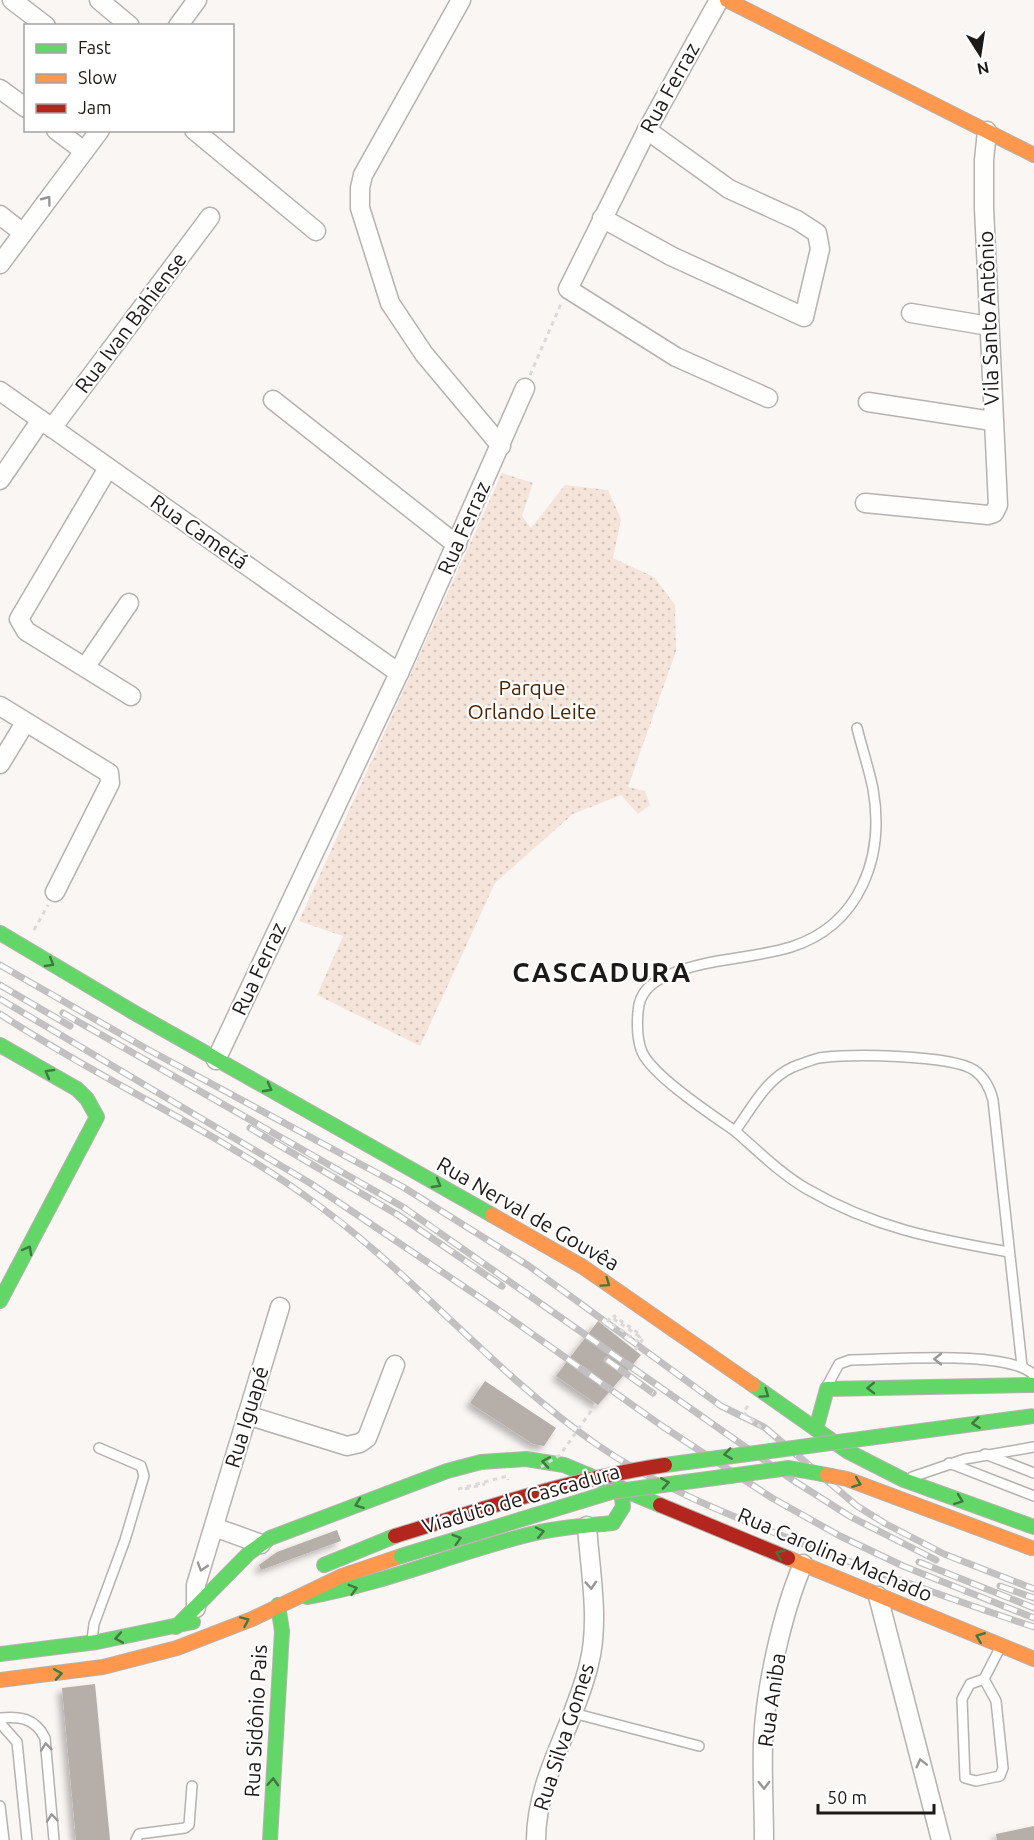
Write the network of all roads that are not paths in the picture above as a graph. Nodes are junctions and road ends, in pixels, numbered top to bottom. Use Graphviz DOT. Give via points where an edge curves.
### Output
graph roads {
  1 [pos="12,0"];
  2 [pos="99,0"];
  3 [pos="197,0"];
  4 [pos="461,0"];
  5 [pos="719,0"];
  6 [pos="727,0"];
  7 [pos="43,24"];
  8 [pos="128,24"];
  9 [pos="179,24"];
  10 [pos="0,89"];
  11 [pos="24,107"];
  12 [pos="647,130"];
  13 [pos="987,131"];
  14 [pos="59,132"];
  15 [pos="99,132"];
  16 [pos="196,132"];
  17 [pos="84,152"];
  18 [pos="1034,155"];
  19 [pos="0,215"];
  20 [pos="210,217"];
  21 [pos="602,218"];
  22 [pos="316,231"];
  23 [pos="23,233"];
  24 [pos="0,264"];
  25 [pos="911,313"];
  26 [pos="989,326"];
  27 [pos="525,388"];
  28 [pos="0,391"];
  29 [pos="768,398"];
  30 [pos="273,400"];
  31 [pos="868,402"];
  32 [pos="993,421"];
  33 [pos="47,424"];
  34 [pos="501,446"];
  35 [pos="108,468"];
  36 [pos="0,480"];
  37 [pos="865,503"];
  38 [pos="457,545"];
  39 [pos="129,603"];
  40 [pos="86,666"];
  41 [pos="399,673"];
  42 [pos="131,696"];
  43 [pos="0,706"];
  44 [pos="25,723"];
  45 [pos="857,728"];
  46 [pos="0,764"];
  47 [pos="55,892"];
  48 [pos="0,933"];
  49 [pos="0,1045"];
  50 [pos="216,1060"];
  51 [pos="735,1131"];
  52 [pos="1009,1252"];
  53 [pos="0,1301"];
  54 [pos="280,1307"];
  55 [pos="394,1365"];
  56 [pos="1022,1366"];
  57 [pos="1034,1375"];
  58 [pos="1034,1385"];
  59 [pos="827,1389"];
  60 [pos="247,1415"];
  61 [pos="1034,1416"];
  62 [pos="816,1429"];
  63 [pos="1034,1447"];
  64 [pos="99,1448"];
  65 [pos="985,1454"];
  66 [pos="949,1464"];
  67 [pos="1034,1473"];
  68 [pos="904,1480"];
  69 [pos="621,1488"];
  70 [pos="1034,1496"];
  71 [pos="587,1526"];
  72 [pos="214,1527"];
  73 [pos="1034,1527"];
  74 [pos="261,1544"];
  75 [pos="1034,1549"];
  76 [pos="802,1564"];
  77 [pos="309,1571"];
  78 [pos="296,1596"];
  79 [pos="878,1596"];
  80 [pos="278,1605"];
  81 [pos="200,1613"];
  82 [pos="92,1643"];
  83 [pos="1001,1646"];
  84 [pos="0,1654"];
  85 [pos="1034,1659"];
  86 [pos="984,1679"];
  87 [pos="0,1680"];
  88 [pos="573,1713"];
  89 [pos="0,1718"];
  90 [pos="0,1723"];
  91 [pos="699,1746"];
  92 [pos="192,1786"];
  93 [pos="0,1806"];
  94 [pos="4,1840"];
  95 [pos="27,1840"];
  96 [pos="54,1840"];
  97 [pos="136,1840"];
  98 [pos="270,1840"];
  99 [pos="536,1840"];
  100 [pos="764,1840"];
  101 [pos="941,1840"];
  1 -- 7 [label="street"];
  2 -- 8 [label="street"];
  3 -- 9 [label="street"];
  4 -- 34 [label="street" via="363,176 360,208 380,279 406,331"];
  5 -- 12 [label="street, Rua Ferraz"];
  6 -- 13 [label="main road"];
  10 -- 11 [label="street"];
  12 -- 21 [label="street, Rua Ferraz"];
  12 -- 21 [label="street" via="729,189 817,233 820,249 804,317 671,256"];
  13 -- 18 [label="main road"];
  13 -- 26 [label="street, Vila Santo Antônio" via="984,160"];
  14 -- 17 [label="street"];
  15 -- 17 [label="street"];
  16 -- 22 [label="street"];
  23 -- 17 [label="street, one-way"];
  19 -- 23 [label="street"];
  20 -- 33 [label="street, Rua Ivan Bahiense"];
  21 -- 29 [label="street, Rua Ferraz" via="568,289 676,357"];
  23 -- 24 [label="street"];
  25 -- 26 [label="street"];
  26 -- 32 [label="street, Vila Santo Antônio"];
  27 -- 34 [label="street, Rua Ferraz"];
  28 -- 33 [label="street, Rua Cametá"];
  30 -- 38 [label="street"];
  31 -- 32 [label="street"];
  32 -- 37 [label="street, Vila Santo Antônio" via="998,505 994,513"];
  33 -- 35 [label="street, Rua Cametá"];
  33 -- 36 [label="street, Rua Ivan Bahiense"];
  34 -- 38 [label="street, Rua Ferraz"];
  35 -- 40 [label="street" via="19,619 26,631"];
  35 -- 41 [label="street, Rua Cametá"];
  38 -- 41 [label="street, Rua Ferraz"];
  39 -- 40 [label="street"];
  40 -- 42 [label="street"];
  41 -- 50 [label="street, Rua Ferraz"];
  43 -- 44 [label="street"];
  44 -- 46 [label="street"];
  44 -- 47 [label="street" via="106,770 110,778"];
  45 -- 51 [label="lane" via="873,790 875,838 870,870 851,907 826,931 810,940 674,972 653,981 638,1003 641,1051 649,1063"];
  48 -- 50 [label="main road, Rua Nerval de Gouvêa, one-way"];
  53 -- 49 [label="main road, one-way" via="97,1117 77,1089"];
  50 -- 62 [label="main road, Rua Nerval de Gouvêa, one-way" via="583,1267"];
  51 -- 52 [label="lane" via="806,1188 858,1216 916,1235"];
  51 -- 52 [label="lane" via="772,1081 791,1068 818,1058 895,1057 966,1066 982,1076 993,1100"];
  52 -- 56 [label="lane"];
  54 -- 60 [label="street, Rua Iguapé"];
  55 -- 60 [label="street" via="367,1438 360,1443 346,1446"];
  56 -- 57 [label="lane"];
  56 -- 59 [label="lane, one-way" via="987,1359 850,1360 834,1370"];
  58 -- 59 [label="main road, one-way"];
  59 -- 62 [label="main road"];
  60 -- 72 [label="street, Rua Iguapé"];
  61 -- 77 [label="main road, Viaduto de Cascadura, one-way, bridge" via="610,1473 544,1489 395,1536"];
  62 -- 68 [label="main road, Rua Nerval de Gouvêa" via="847,1451"];
  63 -- 65 [label="lane"];
  64 -- 82 [label="lane" via="141,1466 144,1476 94,1624"];
  65 -- 66 [label="lane"];
  65 -- 67 [label="lane"];
  66 -- 68 [label="lane"];
  66 -- 70 [label="lane"];
  68 -- 73 [label="main road, Rua Nerval de Gouvêa, one-way"];
  69 -- 71 [label="main road" via="625,1501 618,1520"];
  69 -- 74 [label="main road, Rua Carolina Machado, one-way" via="551,1462 496,1459 447,1471 281,1532"];
  76 -- 69 [label="main road, Rua Carolina Machado, one-way"];
  78 -- 71 [label="main road, one-way" via="344,1591 523,1536"];
  71 -- 88 [label="street, Rua Silva Gomes, one-way" via="594,1634 590,1662"];
  72 -- 74 [label="street"];
  72 -- 81 [label="street, Rua Iguapé, one-way" via="196,1585"];
  74 -- 81 [label="main road, Rua Carolina Machado"];
  78 -- 75 [label="main road, Viaduto de Cascadura, one-way, bridge" via="401,1556 611,1492 789,1468 847,1479"];
  76 -- 79 [label="main road, Rua Carolina Machado"];
  76 -- 100 [label="street, Rua Aniba, one-way" via="789,1604 766,1715"];
  78 -- 80 [label="main road, Viaduto de Cascadura"];
  83 -- 79 [label="main road, Rua Carolina Machado, one-way"];
  101 -- 79 [label="street, one-way"];
  87 -- 80 [label="main road, Viaduto de Cascadura, one-way" via="60,1674 150,1656 205,1639"];
  98 -- 80 [label="main road, Rua Sidônio Pais, one-way" via="282,1631"];
  81 -- 82 [label="main road, Rua Carolina Machado, one-way" via="176,1627"];
  82 -- 84 [label="main road"];
  83 -- 85 [label="main road, Rua Carolina Machado"];
  83 -- 86 [label="lane"];
  86 -- 86 [label="lane" via="970,1684 962,1699 965,1778 976,1781 1000,1776 1004,1768 996,1701"];
  88 -- 91 [label="lane"];
  88 -- 99 [label="street, Rua Silva Gomes" via="538,1808"];
  96 -- 89 [label="lane, one-way" via="45,1738 28,1719"];
  90 -- 95 [label="lane" via="17,1742"];
  92 -- 97 [label="lane" via="189,1825 139,1834"];
  93 -- 94 [label="lane"];
}
